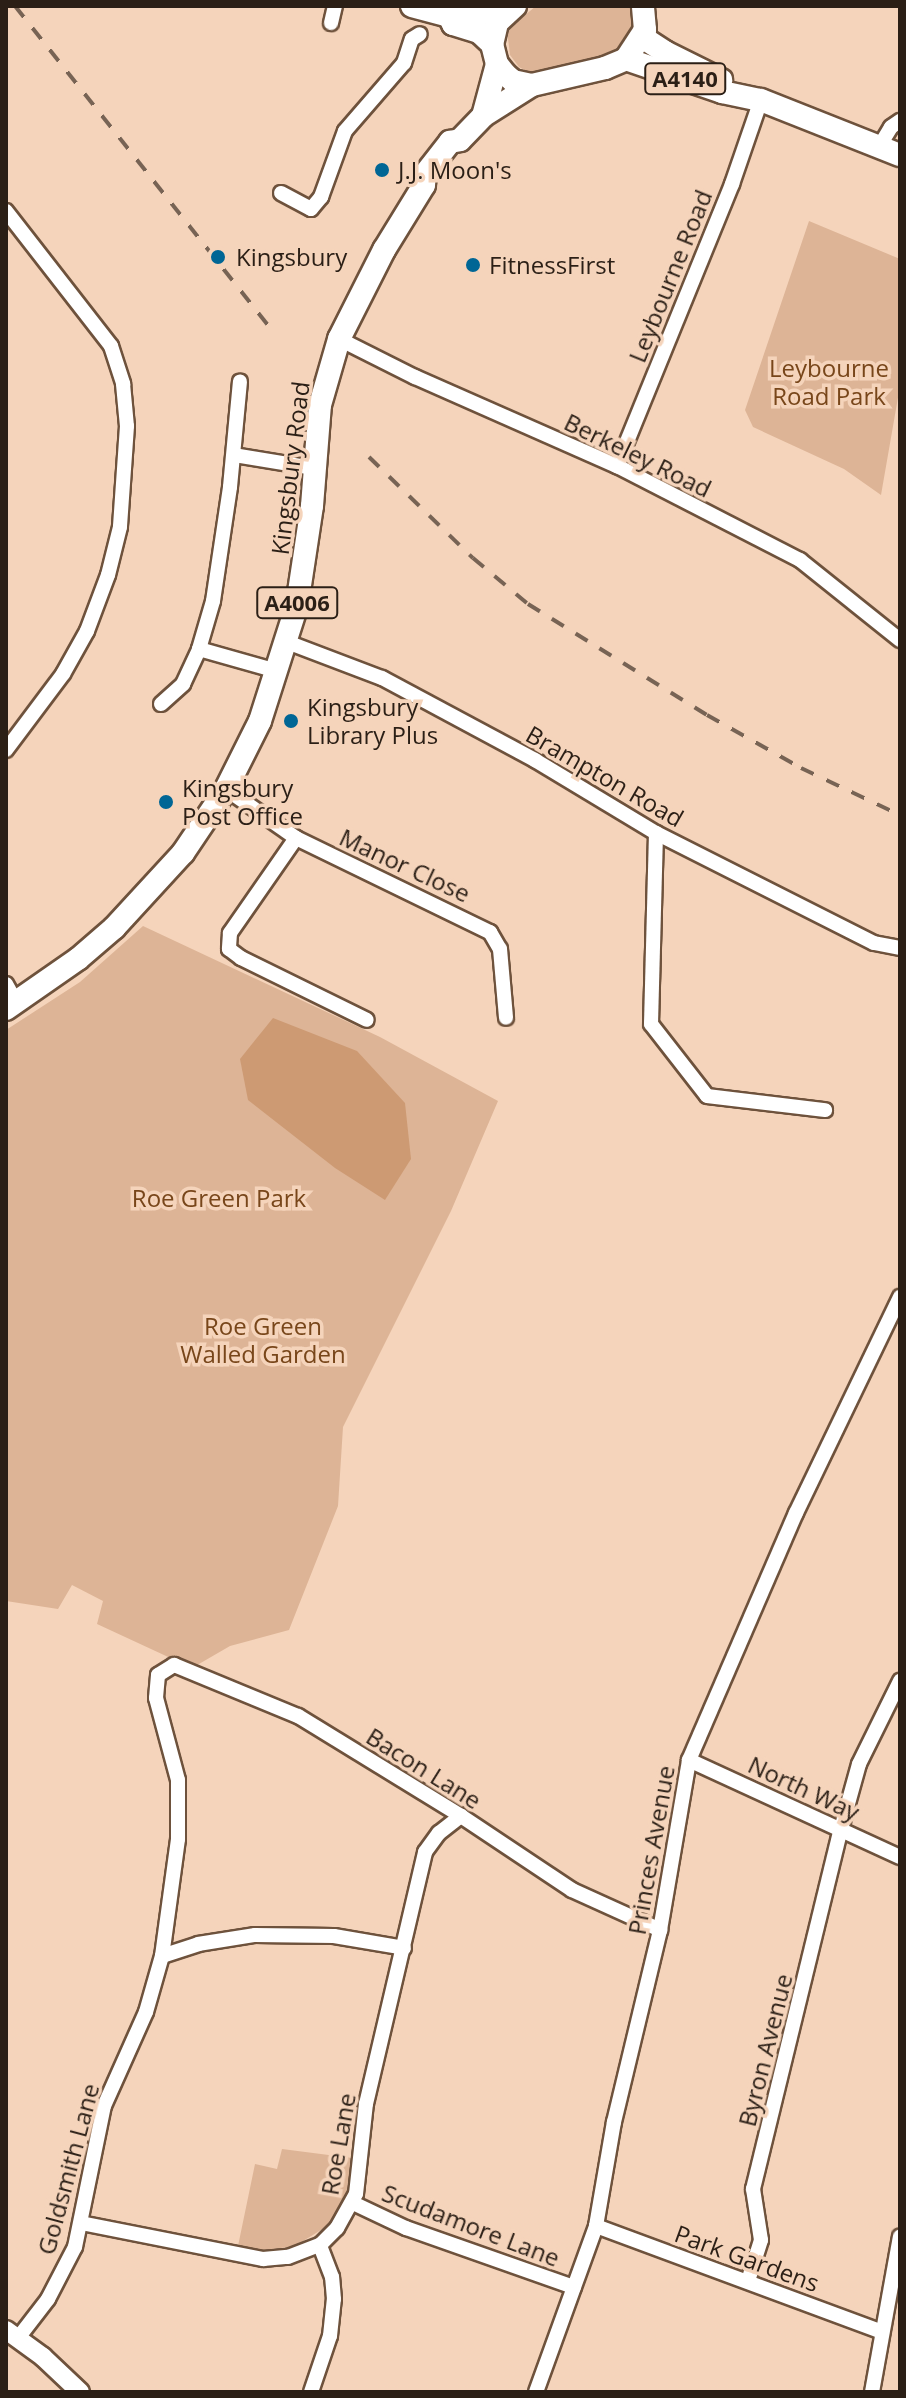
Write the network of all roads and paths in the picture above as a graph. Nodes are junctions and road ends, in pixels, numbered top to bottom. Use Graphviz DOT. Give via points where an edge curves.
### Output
graph roads {
  1 [pos="335,6"];
  2 [pos="412,6"];
  3 [pos="645,7"];
  4 [pos="509,10"];
  5 [pos="449,16"];
  6 [pos="331,23"];
  7 [pos="420,34"];
  8 [pos="642,37"];
  9 [pos="494,54"];
  10 [pos="626,59"];
  11 [pos="532,85"];
  12 [pos="753,98"];
  13 [pos="483,116"];
  14 [pos="900,121"];
  15 [pos="879,147"];
  16 [pos="900,155"];
  17 [pos="281,193"];
  18 [pos="6,211"];
  19 [pos="339,339"];
  20 [pos="240,381"];
  21 [pos="234,455"];
  22 [pos="617,466"];
  23 [pos="313,468"];
  24 [pos="900,640"];
  25 [pos="287,642"];
  26 [pos="199,649"];
  27 [pos="277,671"];
  28 [pos="161,704"];
  29 [pos="6,750"];
  30 [pos="226,789"];
  31 [pos="656,833"];
  32 [pos="296,838"];
  33 [pos="900,948"];
  34 [pos="9,998"];
  35 [pos="506,1018"];
  36 [pos="367,1020"];
  37 [pos="825,1110"];
  38 [pos="900,1297"];
  39 [pos="158,1675"];
  40 [pos="900,1681"];
  41 [pos="689,1760"];
  42 [pos="461,1816"];
  43 [pos="841,1829"];
  44 [pos="900,1857"];
  45 [pos="660,1930"];
  46 [pos="404,1948"];
  47 [pos="162,1956"];
  48 [pos="353,2203"];
  49 [pos="81,2223"];
  50 [pos="596,2226"];
  51 [pos="900,2237"];
  52 [pos="320,2245"];
  53 [pos="748,2281"];
  54 [pos="574,2287"];
  55 [pos="882,2332"];
  56 [pos="12,2334"];
  57 [pos="537,2389"];
  58 [pos="80,2392"];
  59 [pos="311,2392"];
  60 [pos="553,2392"];
  61 [pos="872,2392"];
  1 -- 6 [label="street"];
  2 -- 5 [label="main road"];
  3 -- 8 [label="main road"];
  4 -- 5 [label="main road" via="459,9"];
  4 -- 9 [label="main road, Kingsbury Road"];
  5 -- 9 [label="main road" via="453,24 479,32"];
  7 -- 17 [label="street" via="412,39 404,63 345,131 321,197 311,209"];
  8 -- 10 [label="main road"];
  8 -- 12 [label="main road, A4140"];
  9 -- 11 [label="main road" via="513,81"];
  9 -- 13 [label="main road, Kingsbury Road / A4006"];
  10 -- 11 [label="main road, Kingsbury Road"];
  10 -- 12 [label="main road, A4140"];
  11 -- 13 [label="main road, Kingsbury Road / A4006"];
  12 -- 15 [label="main road, A4140"];
  12 -- 22 [label="street, Leybourne Road" via="732,184"];
  13 -- 19 [label="main road, Kingsbury Road / A4006" via="460,140 452,140 425,174 424,185"];
  14 -- 15 [label="street"];
  15 -- 16 [label="main road, A4140"];
  18 -- 29 [label="street" via="111,346 123,384 127,426 120,527 108,575 87,631 63,674"];
  19 -- 22 [label="street, Berkeley Road"];
  19 -- 23 [label="main road, Kingsbury Road / A4006" via="320,405"];
  20 -- 21 [label="street"];
  21 -- 23 [label="street"];
  21 -- 26 [label="street" via="213,601"];
  22 -- 24 [label="street, Berkeley Road" via="800,560"];
  23 -- 25 [label="main road, Kingsbury Road / A4006" via="305,556"];
  25 -- 27 [label="main road, Kingsbury Road / A4006"];
  25 -- 31 [label="street, Brampton Road" via="358,666 409,691"];
  26 -- 27 [label="street"];
  26 -- 28 [label="street" via="183,684"];
  27 -- 30 [label="main road, Kingsbury Road / A4006" via="260,721"];
  30 -- 32 [label="street, Manor Close"];
  30 -- 34 [label="main road, Kingsbury Road / A4006" via="183,853 143,898 78,959"];
  31 -- 33 [label="street, Brampton Road" via="874,943"];
  31 -- 37 [label="street" via="651,1024 707,1096"];
  32 -- 35 [label="street, Manor Close" via="490,932 500,949"];
  32 -- 36 [label="street" via="234,927 229,949"];
  38 -- 41 [label="street, Princes Avenue" via="796,1513"];
  39 -- 42 [label="street, Bacon Lane" via="174,1665 298,1716"];
  39 -- 47 [label="street, Goldsmith Lane" via="156,1698 178,1780 178,1839"];
  40 -- 43 [label="street, Byron Avenue" via="859,1764"];
  41 -- 43 [label="street, North Way"];
  41 -- 45 [label="street, Princes Avenue"];
  42 -- 45 [label="street, Bacon Lane" via="572,1890"];
  42 -- 46 [label="street, Roe Lane" via="425,1852"];
  43 -- 44 [label="street, North Way"];
  43 -- 53 [label="street, Byron Avenue" via="753,2189 761,2240"];
  45 -- 50 [label="street, Princes Avenue" via="614,2122"];
  46 -- 47 [label="street" via="334,1936 255,1935"];
  46 -- 48 [label="street, Roe Lane" via="366,2104"];
  47 -- 49 [label="street, Goldsmith Lane" via="146,2012 104,2106"];
  48 -- 52 [label="street, Roe Lane"];
  48 -- 54 [label="street, Scudamore Lane" via="406,2228"];
  49 -- 52 [label="street" via="263,2259 288,2257"];
  49 -- 56 [label="street, Goldsmith Lane" via="62,2275"];
  50 -- 53 [label="street, Park Gardens"];
  50 -- 54 [label="street, Princes Avenue"];
  51 -- 55 [label="street"];
  52 -- 59 [label="street" via="334,2299 330,2336"];
  53 -- 55 [label="street, Park Gardens"];
  54 -- 57 [label="street, Princes Avenue"];
  55 -- 61 [label="street"];
  56 -- 58 [label="street"];
  57 -- 60 [label="street"];
}
